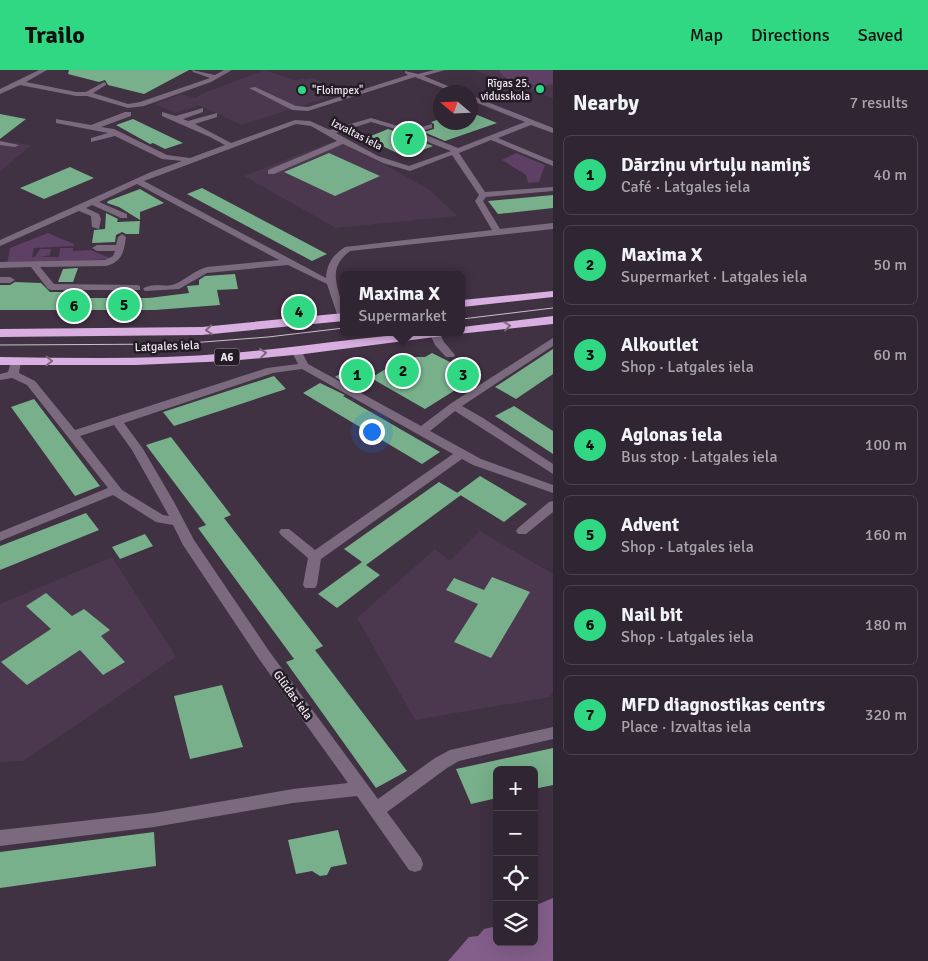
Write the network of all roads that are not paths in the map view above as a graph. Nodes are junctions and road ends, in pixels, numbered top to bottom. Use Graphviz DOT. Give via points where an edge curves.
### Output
graph roads {
  1 [pos="29,70"];
  2 [pos="229,70"];
  3 [pos="402,70"];
  4 [pos="442,70"];
  5 [pos="42,71"];
  6 [pos="195,71"];
  7 [pos="416,76"];
  8 [pos="216,77"];
  9 [pos="21,83"];
  10 [pos="104,84"];
  11 [pos="169,84"];
  12 [pos="440,85"];
  13 [pos="253,88"];
  14 [pos="186,89"];
  15 [pos="0,92"];
  16 [pos="87,94"];
  17 [pos="0,99"];
  18 [pos="478,101"];
  19 [pos="200,110"];
  20 [pos="128,114"];
  21 [pos="165,114"];
  22 [pos="214,115"];
  23 [pos="176,119"];
  24 [pos="59,121"];
  25 [pos="532,122"];
  26 [pos="188,124"];
  27 [pos="429,126"];
  28 [pos="93,127"];
  29 [pos="553,130"];
  30 [pos="412,132"];
  31 [pos="115,133"];
  32 [pos="329,133"];
  33 [pos="492,138"];
  34 [pos="94,140"];
  35 [pos="343,141"];
  36 [pos="0,143"];
  37 [pos="15,145"];
  38 [pos="231,146"];
  39 [pos="457,152"];
  40 [pos="190,161"];
  41 [pos="553,164"];
  42 [pos="272,172"];
  43 [pos="139,182"];
  44 [pos="553,189"];
  45 [pos="483,195"];
  46 [pos="93,202"];
  47 [pos="80,208"];
  48 [pos="124,216"];
  49 [pos="553,226"];
  50 [pos="96,227"];
  51 [pos="497,231"];
  52 [pos="122,237"];
  53 [pos="2,240"];
  54 [pos="97,248"];
  55 [pos="120,248"];
  56 [pos="289,262"];
  57 [pos="0,265"];
  58 [pos="34,265"];
  59 [pos="332,283"];
  60 [pos="137,288"];
  61 [pos="148,289"];
  62 [pos="553,294"];
  63 [pos="465,304"];
  64 [pos="340,308"];
  65 [pos="340,317"];
  66 [pos="553,320"];
  67 [pos="465,331"];
  68 [pos="0,333"];
  69 [pos="418,336"];
  70 [pos="436,336"];
  71 [pos="553,341"];
  72 [pos="296,350"];
  73 [pos="450,355"];
  74 [pos="0,361"];
  75 [pos="304,366"];
  76 [pos="10,371"];
  77 [pos="454,406"];
  78 [pos="118,421"];
  79 [pos="422,430"];
  80 [pos="73,434"];
  81 [pos="462,453"];
  82 [pos="553,470"];
  83 [pos="553,489"];
  84 [pos="115,490"];
  85 [pos="553,505"];
  86 [pos="177,521"];
  87 [pos="522,530"];
  88 [pos="285,532"];
  89 [pos="0,537"];
  90 [pos="315,557"];
  91 [pos="310,585"];
  92 [pos="553,733"];
  93 [pos="361,789"];
  94 [pos="376,810"];
  95 [pos="0,838"];
  96 [pos="414,864"];
  1 -- 5 [label="street"];
  2 -- 8 [label="street"];
  3 -- 7 [label="street"];
  4 -- 7 [label="street"];
  5 -- 9 [label="street"];
  6 -- 8 [label="street"];
  7 -- 12 [label="street"];
  7 -- 13 [label="street" via="308,109 295,108"];
  8 -- 14 [label="street"];
  9 -- 15 [label="street"];
  9 -- 16 [label="street"];
  9 -- 17 [label="street"];
  10 -- 16 [label="street"];
  11 -- 14 [label="street"];
  14 -- 16 [label="street" via="128,106"];
  18 -- 25 [label="street"];
  19 -- 23 [label="street"];
  20 -- 28 [label="street"];
  21 -- 23 [label="street"];
  22 -- 26 [label="street"];
  23 -- 26 [label="street"];
  24 -- 28 [label="street"];
  25 -- 29 [label="street"];
  25 -- 33 [label="street, Izvaltas iela"];
  26 -- 38 [label="street"];
  27 -- 30 [label="street"];
  28 -- 31 [label="street"];
  30 -- 32 [label="street" via="371,120"];
  30 -- 39 [label="street"];
  31 -- 34 [label="street"];
  31 -- 40 [label="street" via="165,157"];
  32 -- 35 [label="street, Izvaltas iela"];
  32 -- 38 [label="street, Izvaltas iela" via="304,122 295,122"];
  33 -- 39 [label="street, Izvaltas iela"];
  33 -- 41 [label="street"];
  35 -- 39 [label="street, Izvaltas iela" via="405,169"];
  35 -- 42 [label="street"];
  36 -- 37 [label="street"];
  38 -- 40 [label="street, Izvaltas iela"];
  39 -- 45 [label="street"];
  40 -- 43 [label="street, Izvaltas iela"];
  43 -- 46 [label="street, Izvaltas iela"];
  43 -- 56 [label="street"];
  44 -- 45 [label="street"];
  45 -- 51 [label="street" via="479,201"];
  46 -- 47 [label="street, Izvaltas iela"];
  46 -- 48 [label="street"];
  47 -- 50 [label="street" via="95,214"];
  47 -- 53 [label="street, Izvaltas iela"];
  49 -- 51 [label="street"];
  51 -- 59 [label="street" via="348,249 339,254 331,266"];
  52 -- 55 [label="street"];
  54 -- 55 [label="street"];
  55 -- 58 [label="street" via="117,259 106,264"];
  56 -- 59 [label="street"];
  56 -- 61 [label="street" via="207,270 176,287"];
  57 -- 58 [label="street"];
  58 -- 60 [label="street" via="51,287"];
  59 -- 64 [label="street"];
  62 -- 63 [label="highway"];
  65 -- 68 [label="highway, Latgales iela / A6, one-way" via="176,332"];
  67 -- 66 [label="highway, one-way"];
  69 -- 72 [label="highway, Latgales iela / A6"];
  70 -- 73 [label="street"];
  71 -- 77 [label="street"];
  72 -- 75 [label="street"];
  76 -- 72 [label="highway, Latgales iela / A6, one-way"];
  74 -- 76 [label="highway, Latgales iela / A6"];
  75 -- 78 [label="street" via="271,370"];
  75 -- 79 [label="street"];
  76 -- 80 [label="street" via="31,383"];
  77 -- 79 [label="street"];
  77 -- 82 [label="street"];
  78 -- 80 [label="street"];
  78 -- 86 [label="street, Glūdas iela"];
  79 -- 81 [label="street"];
  80 -- 84 [label="street"];
  81 -- 83 [label="street" via="477,462"];
  81 -- 90 [label="street"];
  84 -- 86 [label="street" via="160,519"];
  84 -- 89 [label="street"];
  85 -- 87 [label="street"];
  86 -- 93 [label="street, Glūdas iela" via="264,655"];
  88 -- 90 [label="street"];
  90 -- 91 [label="street"];
  92 -- 94 [label="street" via="456,755"];
  93 -- 94 [label="street, Glūdas iela"];
  93 -- 95 [label="street" via="294,796 154,820"];
  94 -- 96 [label="street, Glūdas iela"];
}
